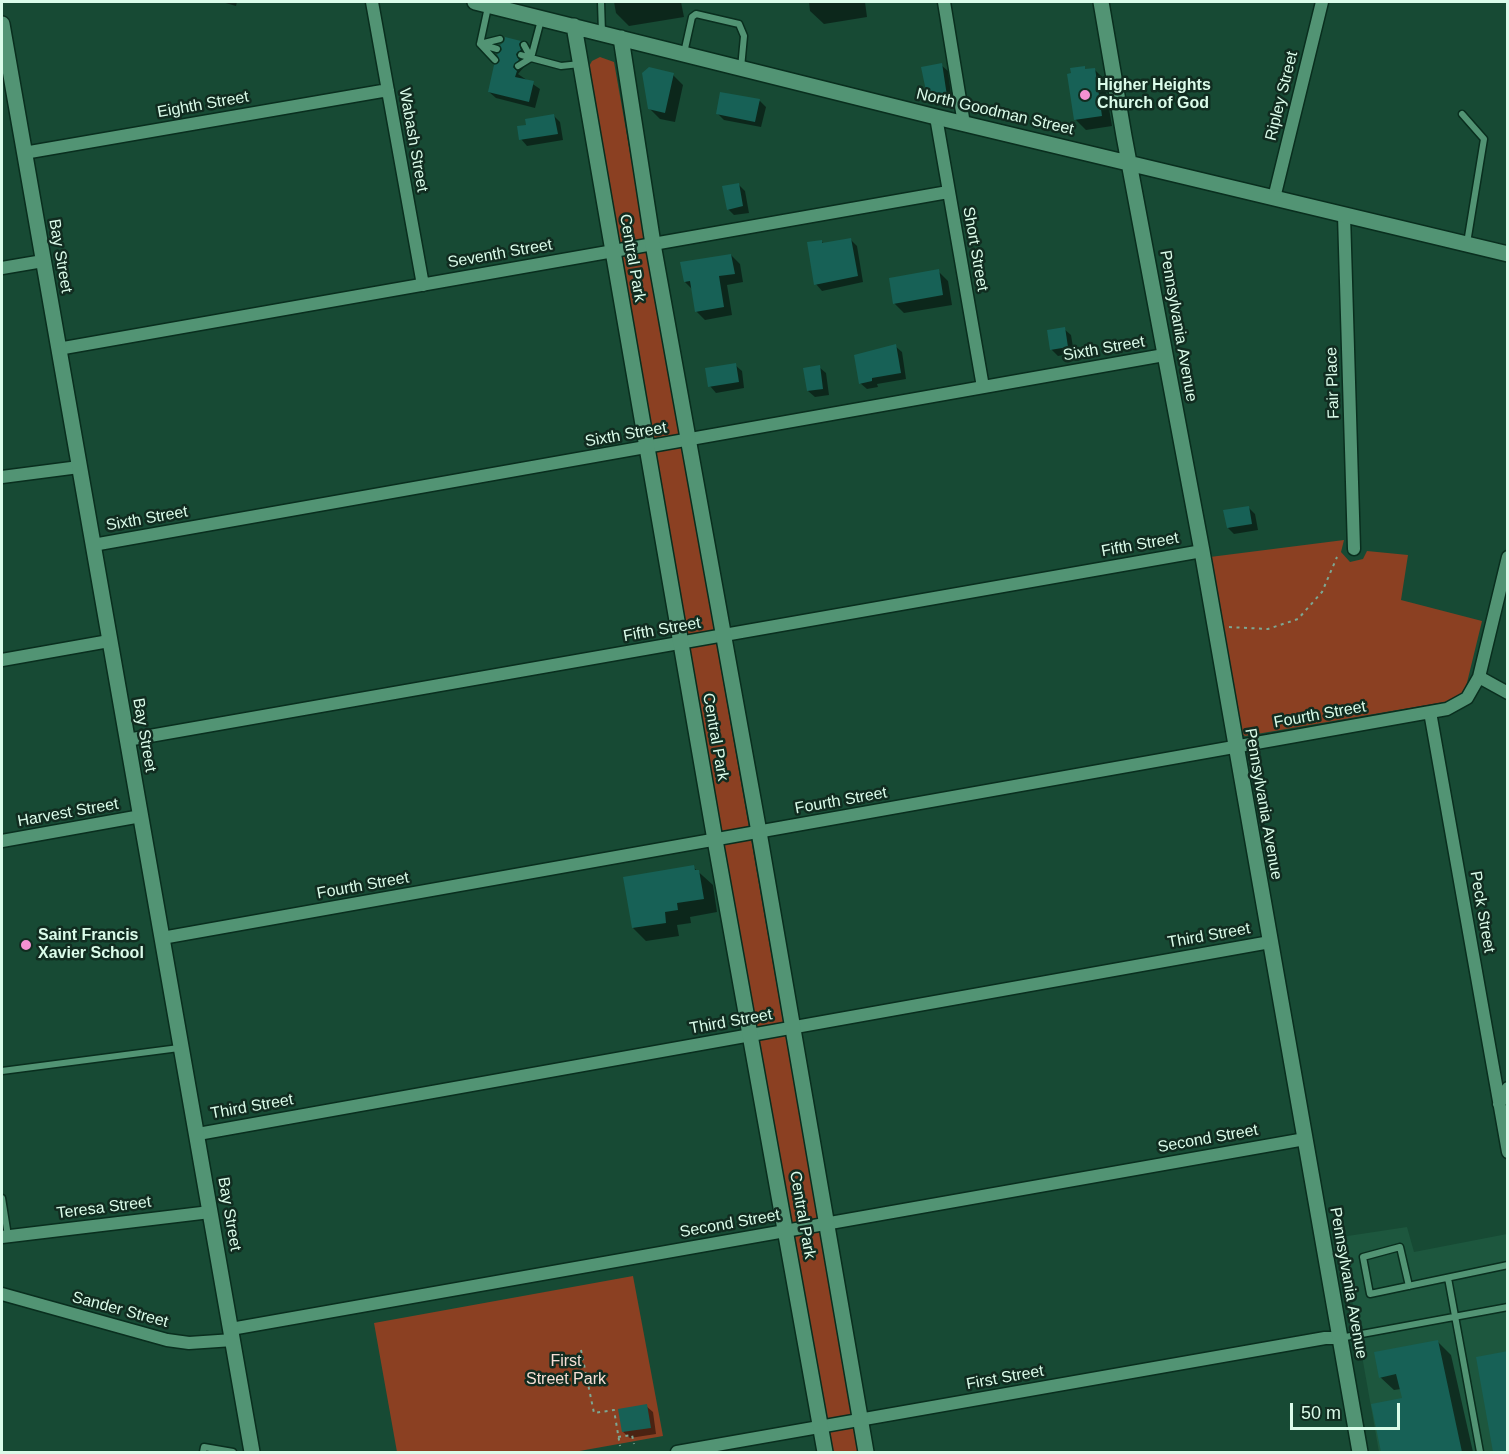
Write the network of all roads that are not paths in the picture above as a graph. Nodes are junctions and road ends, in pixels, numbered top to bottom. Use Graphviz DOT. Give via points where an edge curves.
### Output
graph roads {
  1 [pos="372,2"];
  2 [pos="601,2"];
  3 [pos="944,2"];
  4 [pos="1101,2"];
  5 [pos="1322,2"];
  6 [pos="482,3"];
  7 [pos="542,18"];
  8 [pos="2,24"];
  9 [pos="574,26"];
  10 [pos="602,33"];
  11 [pos="621,38"];
  12 [pos="500,39"];
  13 [pos="480,44"];
  14 [pos="524,45"];
  15 [pos="497,49"];
  16 [pos="684,54"];
  17 [pos="521,55"];
  18 [pos="531,57"];
  19 [pos="495,60"];
  20 [pos="580,64"];
  21 [pos="518,66"];
  22 [pos="741,68"];
  23 [pos="6,82"];
  24 [pos="388,90"];
  25 [pos="1462,114"];
  26 [pos="936,117"];
  27 [pos="964,124"];
  28 [pos="24,153"];
  29 [pos="1130,162"];
  30 [pos="948,192"];
  31 [pos="1274,198"];
  32 [pos="1344,215"];
  33 [pos="653,244"];
  34 [pos="1467,244"];
  35 [pos="612,251"];
  36 [pos="1508,254"];
  37 [pos="43,261"];
  38 [pos="2,268"];
  39 [pos="423,285"];
  40 [pos="58,349"];
  41 [pos="1164,355"];
  42 [pos="983,387"];
  43 [pos="688,441"];
  44 [pos="648,448"];
  45 [pos="79,467"];
  46 [pos="2,477"];
  47 [pos="93,545"];
  48 [pos="1354,549"];
  49 [pos="1202,550"];
  50 [pos="1508,557"];
  51 [pos="723,636"];
  52 [pos="109,641"];
  53 [pos="681,643"];
  54 [pos="2,660"];
  55 [pos="1479,677"];
  56 [pos="1508,693"];
  57 [pos="1430,712"];
  58 [pos="127,740"];
  59 [pos="1235,748"];
  60 [pos="141,816"];
  61 [pos="759,832"];
  62 [pos="715,840"];
  63 [pos="2,842"];
  64 [pos="162,938"];
  65 [pos="1270,942"];
  66 [pos="793,1028"];
  67 [pos="752,1035"];
  68 [pos="182,1047"];
  69 [pos="2,1071"];
  70 [pos="1508,1088"];
  71 [pos="1499,1104"];
  72 [pos="198,1134"];
  73 [pos="1305,1139"];
  74 [pos="1508,1152"];
  75 [pos="2,1198"];
  76 [pos="210,1212"];
  77 [pos="827,1223"];
  78 [pos="787,1230"];
  79 [pos="5,1237"];
  80 [pos="1508,1265"];
  81 [pos="1448,1278"];
  82 [pos="1409,1286"];
  83 [pos="2,1294"];
  84 [pos="1508,1307"];
  85 [pos="1456,1317"];
  86 [pos="232,1334"];
  87 [pos="1340,1338"];
  88 [pos="860,1420"];
  89 [pos="820,1427"];
  90 [pos="203,1452"];
  91 [pos="233,1452"];
  92 [pos="252,1452"];
  93 [pos="677,1452"];
  94 [pos="825,1452"];
  95 [pos="866,1452"];
  96 [pos="1360,1452"];
  97 [pos="1480,1452"];
  1 -- 24 [label="street, Wabash Street"];
  2 -- 10 [label="lane"];
  3 -- 27 [label="street"];
  4 -- 29 [label="main road, Pennsylvania Avenue"];
  5 -- 31 [label="street, Ripley Street"];
  6 -- 7 [label="main road, North Goodman Street"];
  6 -- 13 [label="lane"];
  7 -- 9 [label="main road, North Goodman Street"];
  7 -- 18 [label="lane"];
  8 -- 23 [label="main road, Bay Street"];
  9 -- 10 [label="main road, North Goodman Street"];
  9 -- 20 [label="main road, Central Park"];
  10 -- 11 [label="main road, North Goodman Street"];
  11 -- 16 [label="main road, North Goodman Street"];
  11 -- 33 [label="main road, Central Park"];
  12 -- 13 [label="lane"];
  13 -- 15 [label="lane"];
  13 -- 19 [label="lane"];
  14 -- 18 [label="lane"];
  16 -- 22 [label="main road, North Goodman Street"];
  16 -- 22 [label="lane" via="696,14 738,24 744,36"];
  17 -- 18 [label="lane"];
  18 -- 20 [label="lane" via="561,66"];
  18 -- 21 [label="lane"];
  20 -- 35 [label="main road, Central Park"];
  22 -- 26 [label="main road, North Goodman Street"];
  23 -- 28 [label="main road, Bay Street"];
  24 -- 28 [label="street, Eighth Street"];
  24 -- 39 [label="street, Wabash Street"];
  25 -- 34 [label="lane" via="1484,139"];
  26 -- 27 [label="main road, North Goodman Street"];
  26 -- 30 [label="street, Short Street"];
  27 -- 29 [label="main road, North Goodman Street"];
  28 -- 37 [label="main road, Bay Street"];
  29 -- 31 [label="main road, North Goodman Street"];
  29 -- 41 [label="main road, Pennsylvania Avenue"];
  30 -- 33 [label="street, Seventh Street"];
  30 -- 42 [label="street, Short Street"];
  31 -- 32 [label="main road, North Goodman Street"];
  32 -- 34 [label="main road, North Goodman Street"];
  32 -- 48 [label="street, Fair Place"];
  33 -- 35 [label="street, Seventh Street"];
  33 -- 43 [label="main road, Central Park"];
  34 -- 36 [label="main road, North Goodman Street"];
  35 -- 39 [label="street, Seventh Street"];
  35 -- 44 [label="main road, Central Park"];
  37 -- 38 [label="street"];
  37 -- 40 [label="main road, Bay Street"];
  39 -- 40 [label="street, Seventh Street"];
  40 -- 45 [label="main road, Bay Street"];
  41 -- 42 [label="street, Sixth Street"];
  41 -- 49 [label="main road, Pennsylvania Avenue"];
  42 -- 43 [label="street, Sixth Street"];
  43 -- 44 [label="street, Sixth Street"];
  43 -- 51 [label="main road, Central Park"];
  44 -- 47 [label="street, Sixth Street"];
  44 -- 53 [label="main road, Central Park"];
  45 -- 46 [label="street"];
  45 -- 47 [label="main road, Bay Street"];
  47 -- 52 [label="main road, Bay Street"];
  49 -- 51 [label="street, Fifth Street"];
  49 -- 59 [label="main road, Pennsylvania Avenue"];
  50 -- 55 [label="street"];
  51 -- 53 [label="street, Fifth Street"];
  51 -- 61 [label="main road, Central Park"];
  52 -- 54 [label="street"];
  52 -- 58 [label="main road, Bay Street"];
  53 -- 58 [label="street, Fifth Street"];
  53 -- 62 [label="main road, Central Park"];
  55 -- 56 [label="street"];
  55 -- 57 [label="street, Fourth Street" via="1459,705"];
  57 -- 59 [label="street, Fourth Street"];
  57 -- 71 [label="street, Peck Street"];
  58 -- 60 [label="main road, Bay Street"];
  59 -- 61 [label="street, Fourth Street"];
  59 -- 65 [label="main road, Pennsylvania Avenue"];
  60 -- 63 [label="street, Harvest Street"];
  60 -- 64 [label="main road, Bay Street"];
  61 -- 62 [label="street, Fourth Street"];
  61 -- 66 [label="main road, Central Park"];
  62 -- 64 [label="street, Fourth Street"];
  62 -- 67 [label="main road, Central Park"];
  64 -- 68 [label="main road, Bay Street"];
  65 -- 66 [label="street, Third Street"];
  65 -- 73 [label="main road, Pennsylvania Avenue"];
  66 -- 67 [label="street, Third Street"];
  66 -- 77 [label="main road, Central Park"];
  67 -- 72 [label="street, Third Street"];
  67 -- 78 [label="main road, Central Park"];
  68 -- 69 [label="lane"];
  68 -- 72 [label="main road, Bay Street"];
  70 -- 71 [label="street"];
  71 -- 74 [label="street, Peck Street"];
  72 -- 76 [label="main road, Bay Street"];
  73 -- 77 [label="street, Second Street"];
  73 -- 87 [label="main road, Pennsylvania Avenue"];
  75 -- 79 [label="lane"];
  76 -- 79 [label="street, Teresa Street"];
  76 -- 86 [label="main road, Bay Street"];
  77 -- 78 [label="street, Second Street"];
  77 -- 88 [label="main road, Central Park"];
  78 -- 86 [label="street, Second Street"];
  78 -- 89 [label="main road, Central Park"];
  80 -- 81 [label="lane"];
  81 -- 82 [label="lane"];
  81 -- 85 [label="lane"];
  82 -- 82 [label="lane" via="1370,1294 1363,1257 1400,1247"];
  83 -- 86 [label="street, Sander Street" via="167,1340 189,1343"];
  84 -- 85 [label="lane"];
  85 -- 87 [label="lane"];
  85 -- 97 [label="lane"];
  86 -- 92 [label="main road, Bay Street"];
  87 -- 88 [label="street, First Street"];
  87 -- 96 [label="main road, Pennsylvania Avenue"];
  88 -- 89 [label="street, First Street"];
  88 -- 95 [label="main road, Central Park"];
  89 -- 93 [label="street, First Street"];
  89 -- 94 [label="main road, Central Park"];
  90 -- 91 [label="lane" via="204,1447"];
}
